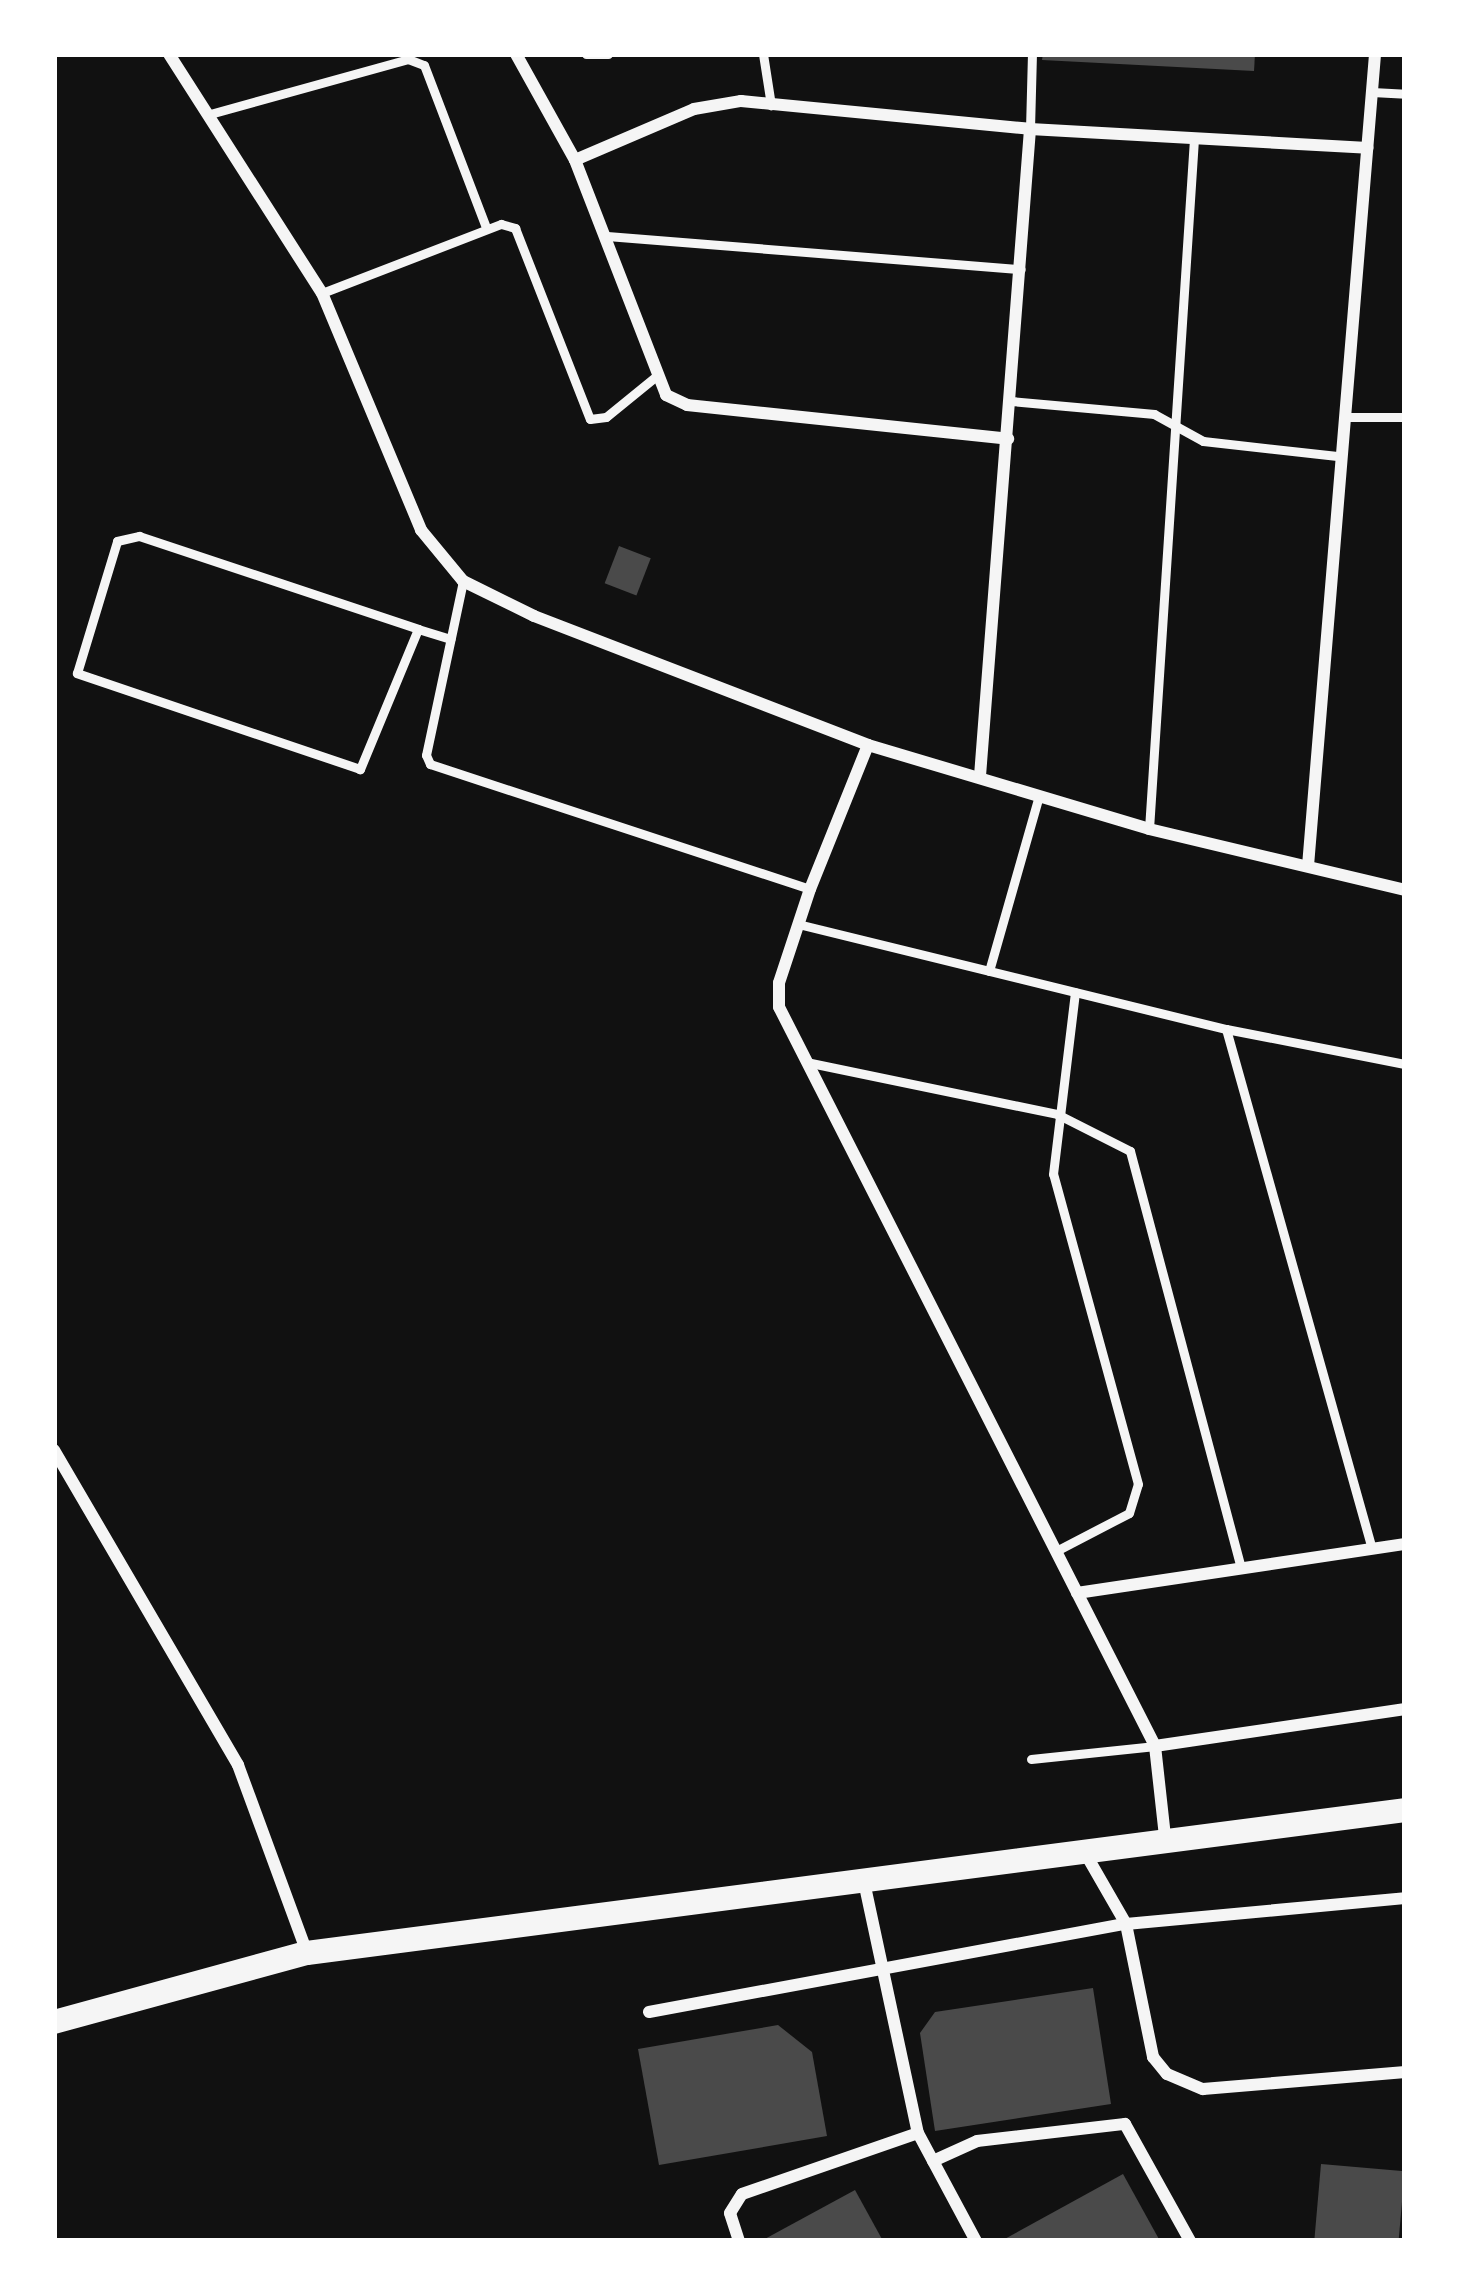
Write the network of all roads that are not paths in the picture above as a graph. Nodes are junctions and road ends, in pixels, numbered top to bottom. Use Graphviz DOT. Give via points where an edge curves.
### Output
graph roads {
  1 [pos="169,54"];
  2 [pos="516,54"];
  3 [pos="586,54"];
  4 [pos="608,54"];
  5 [pos="763,54"];
  6 [pos="1032,54"];
  7 [pos="1375,54"];
  8 [pos="1372,92"];
  9 [pos="1405,94"];
  10 [pos="771,105"];
  11 [pos="210,115"];
  12 [pos="1030,129"];
  13 [pos="1194,139"];
  14 [pos="1366,148"];
  15 [pos="575,160"];
  16 [pos="486,227"];
  17 [pos="607,236"];
  18 [pos="1022,269"];
  19 [pos="322,293"];
  20 [pos="655,376"];
  21 [pos="1011,401"];
  22 [pos="1341,417"];
  23 [pos="1405,417"];
  24 [pos="1177,425"];
  25 [pos="1008,439"];
  26 [pos="1337,456"];
  27 [pos="464,581"];
  28 [pos="418,629"];
  29 [pos="450,640"];
  30 [pos="868,745"];
  31 [pos="980,776"];
  32 [pos="1039,796"];
  33 [pos="1149,829"];
  34 [pos="1308,866"];
  35 [pos="1405,886"];
  36 [pos="811,889"];
  37 [pos="799,925"];
  38 [pos="989,971"];
  39 [pos="1076,992"];
  40 [pos="1226,1029"];
  41 [pos="806,1062"];
  42 [pos="1405,1064"];
  43 [pos="1058,1114"];
  44 [pos="54,1450"];
  45 [pos="1405,1544"];
  46 [pos="1372,1549"];
  47 [pos="1056,1551"];
  48 [pos="1240,1568"];
  49 [pos="1077,1593"];
  50 [pos="1405,1709"];
  51 [pos="1156,1746"];
  52 [pos="1031,1759"];
  53 [pos="1405,1810"];
  54 [pos="1165,1836"];
  55 [pos="1082,1848"];
  56 [pos="862,1876"];
  57 [pos="1405,1898"];
  58 [pos="1126,1924"];
  59 [pos="308,1953"];
  60 [pos="877,1971"];
  61 [pos="649,2012"];
  62 [pos="54,2022"];
  63 [pos="1405,2072"];
  64 [pos="918,2133"];
  65 [pos="933,2161"];
  66 [pos="739,2241"];
  67 [pos="976,2241"];
  68 [pos="1190,2241"];
  1 -- 11 [label="street"];
  2 -- 15 [label="street"];
  3 -- 4 [label="lane"];
  5 -- 10 [label="lane"];
  6 -- 12 [label="lane"];
  7 -- 8 [label="street"];
  8 -- 9 [label="lane"];
  8 -- 14 [label="street"];
  10 -- 12 [label="street"];
  10 -- 15 [label="street" via="694,109"];
  11 -- 16 [label="lane" via="408,59 424,64"];
  11 -- 19 [label="street"];
  12 -- 13 [label="street"];
  12 -- 18 [label="street"];
  13 -- 14 [label="street"];
  13 -- 24 [label="lane"];
  14 -- 22 [label="street"];
  15 -- 17 [label="street"];
  16 -- 19 [label="lane"];
  16 -- 20 [label="lane" via="515,228 590,419 607,417"];
  17 -- 18 [label="lane"];
  17 -- 20 [label="street"];
  18 -- 21 [label="street"];
  19 -- 27 [label="street" via="421,530"];
  20 -- 25 [label="street" via="687,405"];
  21 -- 24 [label="lane" via="1154,414"];
  21 -- 25 [label="street"];
  22 -- 23 [label="lane"];
  22 -- 26 [label="street"];
  24 -- 26 [label="lane" via="1203,441"];
  24 -- 33 [label="lane"];
  25 -- 31 [label="street"];
  26 -- 34 [label="street"];
  27 -- 29 [label="lane"];
  27 -- 30 [label="street" via="534,616"];
  28 -- 28 [label="lane" via="130,537 117,541 76,673 360,770"];
  28 -- 29 [label="lane"];
  29 -- 36 [label="lane" via="426,755 440,772"];
  30 -- 31 [label="street"];
  30 -- 36 [label="street"];
  31 -- 32 [label="street"];
  32 -- 33 [label="street"];
  32 -- 38 [label="lane"];
  33 -- 34 [label="street"];
  34 -- 35 [label="street"];
  36 -- 37 [label="street"];
  37 -- 38 [label="lane"];
  37 -- 41 [label="street" via="779,1007"];
  38 -- 39 [label="lane"];
  39 -- 40 [label="lane"];
  39 -- 43 [label="lane"];
  40 -- 42 [label="lane"];
  40 -- 46 [label="lane"];
  41 -- 43 [label="lane"];
  41 -- 47 [label="street"];
  43 -- 47 [label="lane" via="1055,1188 1138,1484 1129,1513"];
  43 -- 48 [label="lane" via="1130,1150"];
  44 -- 59 [label="street" via="238,1766"];
  45 -- 46 [label="street"];
  46 -- 48 [label="street"];
  47 -- 49 [label="street"];
  48 -- 49 [label="street"];
  49 -- 51 [label="street"];
  50 -- 51 [label="street"];
  51 -- 52 [label="lane"];
  51 -- 54 [label="street"];
  53 -- 54 [label="main road"];
  54 -- 55 [label="main road"];
  55 -- 56 [label="main road"];
  55 -- 58 [label="street"];
  56 -- 59 [label="main road"];
  56 -- 60 [label="street"];
  57 -- 58 [label="street"];
  58 -- 60 [label="street"];
  58 -- 63 [label="street" via="1153,2057 1184,2084 1232,2088"];
  59 -- 62 [label="main road"];
  60 -- 61 [label="street"];
  60 -- 64 [label="street"];
  64 -- 65 [label="street"];
  64 -- 66 [label="street" via="742,2194 730,2213"];
  65 -- 67 [label="street"];
  65 -- 68 [label="street" via="977,2141 1125,2124"];
}
